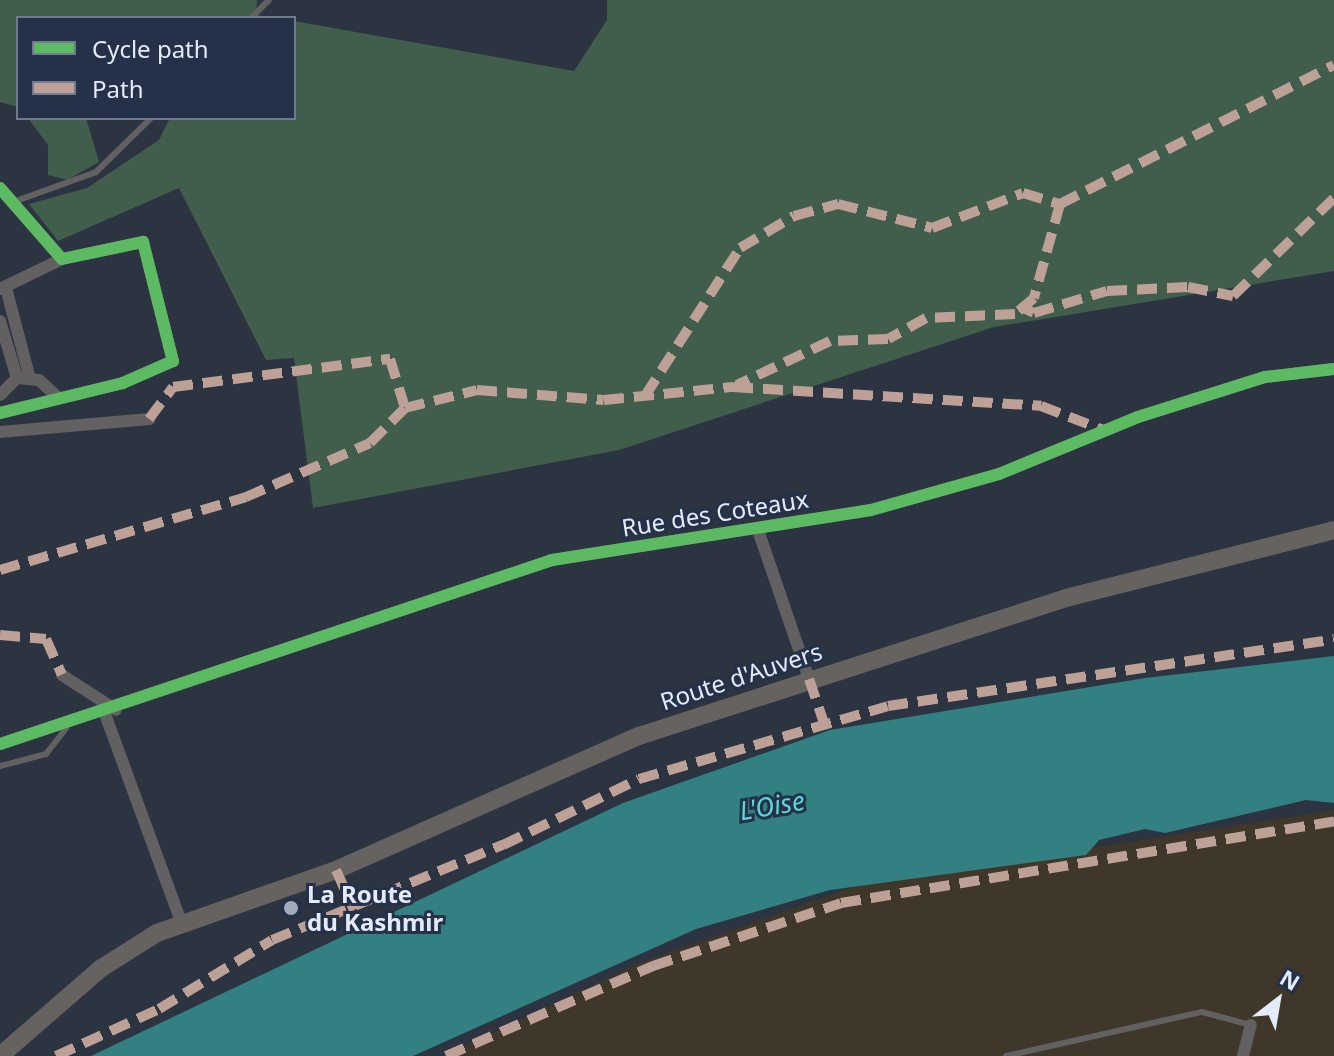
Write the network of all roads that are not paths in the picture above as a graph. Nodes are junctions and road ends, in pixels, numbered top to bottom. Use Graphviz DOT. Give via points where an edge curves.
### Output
graph roads {
  1 [pos="269,0"];
  2 [pos="253,16"];
  3 [pos="149,120"];
  4 [pos="5,195"];
  5 [pos="62,259"];
  6 [pos="3,288"];
  7 [pos="0,321"];
  8 [pos="1334,369"];
  9 [pos="24,379"];
  10 [pos="0,395"];
  11 [pos="58,398"];
  12 [pos="0,413"];
  13 [pos="149,419"];
  14 [pos="0,432"];
  15 [pos="758,530"];
  16 [pos="1334,530"];
  17 [pos="62,675"];
  18 [pos="809,679"];
  19 [pos="111,712"];
  20 [pos="66,728"];
  21 [pos="0,744"];
  22 [pos="0,766"];
  23 [pos="181,922"];
  24 [pos="1251,1025"];
  25 [pos="0,1056"];
  26 [pos="1006,1056"];
  27 [pos="1243,1056"];
  1 -- 2 [label="lane"];
  3 -- 4 [label="lane" via="96,172"];
  4 -- 5 [label="street"];
  5 -- 6 [label="street"];
  5 -- 11 [label="street" via="143,242 173,361 123,383"];
  6 -- 9 [label="street"];
  7 -- 9 [label="street"];
  8 -- 15 [label="street, Rue des Coteaux" via="1265,377 1138,417 999,474 871,510"];
  9 -- 10 [label="street"];
  9 -- 11 [label="street"];
  11 -- 12 [label="street"];
  13 -- 14 [label="street"];
  15 -- 18 [label="street"];
  15 -- 19 [label="street, Rue des Coteaux" via="552,560"];
  16 -- 18 [label="main road, Route d'Auvers" via="1066,598"];
  17 -- 19 [label="street"];
  18 -- 23 [label="main road, Route d'Auvers" via="639,736 336,870"];
  19 -- 20 [label="street, Rue des Coteaux"];
  19 -- 23 [label="street"];
  20 -- 21 [label="street, Rue des Coteaux"];
  20 -- 22 [label="lane" via="46,754"];
  23 -- 25 [label="main road, Route d'Auvers" via="100,969"];
  24 -- 26 [label="lane" via="1202,1012"];
  24 -- 27 [label="street"];
}
